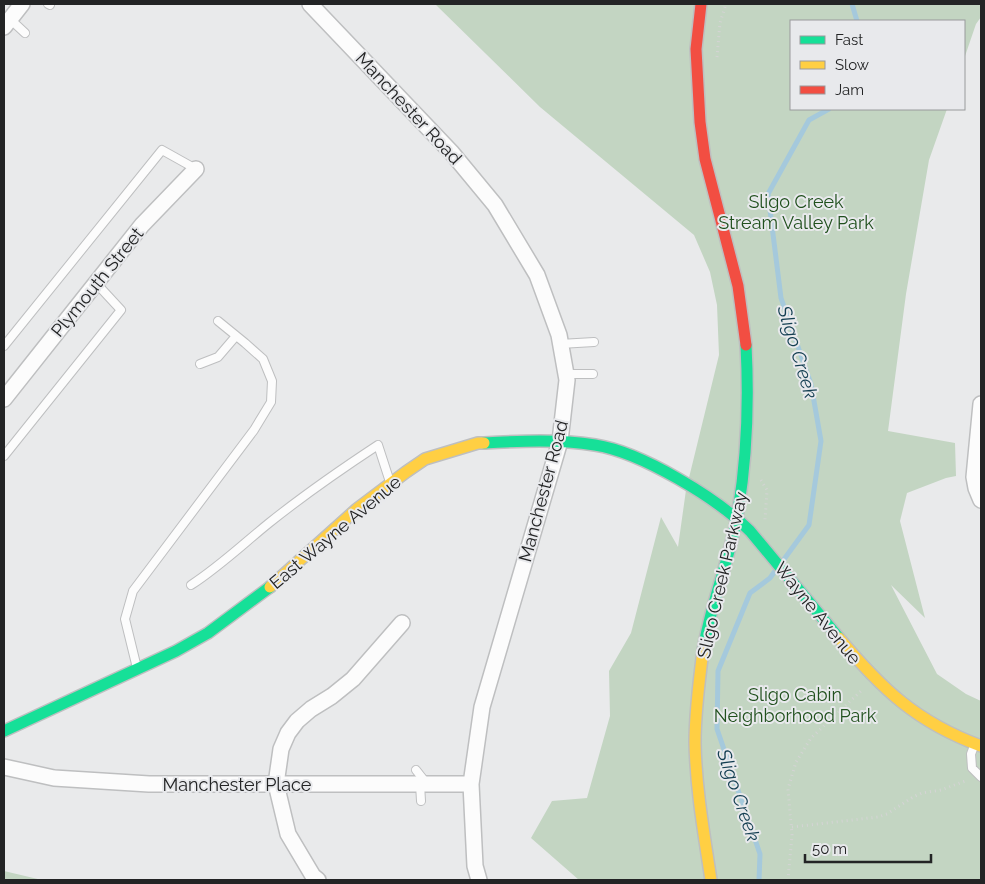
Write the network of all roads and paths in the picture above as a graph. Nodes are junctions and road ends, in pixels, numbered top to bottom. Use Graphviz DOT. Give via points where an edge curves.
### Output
graph roads {
  1 [pos="22,4"];
  2 [pos="310,4"];
  3 [pos="701,4"];
  4 [pos="7,23"];
  5 [pos="25,33"];
  6 [pos="196,169"];
  7 [pos="96,283"];
  8 [pos="218,321"];
  9 [pos="236,336"];
  10 [pos="594,342"];
  11 [pos="560,344"];
  12 [pos="4,346"];
  13 [pos="200,364"];
  14 [pos="566,374"];
  15 [pos="593,374"];
  16 [pos="7,390"];
  17 [pos="981,404"];
  18 [pos="560,441"];
  19 [pos="4,456"];
  20 [pos="391,484"];
  21 [pos="979,491"];
  22 [pos="737,518"];
  23 [pos="191,586"];
  24 [pos="402,623"];
  25 [pos="137,668"];
  26 [pos="867,686"];
  27 [pos="4,731"];
  28 [pos="978,745"];
  29 [pos="4,767"];
  30 [pos="980,775"];
  31 [pos="421,779"];
  32 [pos="276,784"];
  33 [pos="471,784"];
  34 [pos="421,801"];
  35 [pos="792,827"];
  36 [pos="318,880"];
  37 [pos="480,880"];
  38 [pos="711,880"];
  39 [pos="788,880"];
  1 -- 4 [label="street"];
  2 -- 11 [label="street, Manchester Road" via="452,153 495,204 537,275"];
  3 -- 22 [label="street, Sligo Creek Parkway" via="696,49 700,122 705,159 738,286 746,337 748,422"];
  4 -- 5 [label="lane"];
  6 -- 7 [label="street, Plymouth Street" via="142,225"];
  6 -- 12 [label="lane" via="162,150"];
  7 -- 16 [label="street, Plymouth Street"];
  7 -- 19 [label="lane" via="121,310"];
  8 -- 9 [label="lane"];
  9 -- 13 [label="lane" via="218,357"];
  9 -- 25 [label="lane" via="263,359 272,381 271,402 254,430 133,591 125,619"];
  10 -- 11 [label="lane"];
  11 -- 14 [label="street, Manchester Road"];
  14 -- 15 [label="lane"];
  14 -- 18 [label="street, Manchester Road"];
  17 -- 21 [label="street" via="974,477"];
  18 -- 20 [label="street, East Wayne Avenue" via="478,443 425,459"];
  18 -- 22 [label="street, East Wayne Avenue" via="596,445 640,460 711,499"];
  18 -- 33 [label="street, Manchester Road" via="482,707"];
  20 -- 23 [label="lane" via="378,445 325,479"];
  20 -- 25 [label="street, East Wayne Avenue" via="356,509 272,585 208,634"];
  22 -- 28 [label="street, Wayne Avenue" via="764,546 864,668 899,703 934,726"];
  22 -- 38 [label="street, Sligo Creek Parkway" via="704,645 697,692 698,794"];
  24 -- 32 [label="street" via="353,679 310,709 288,733 281,749"];
  25 -- 27 [label="street, East Wayne Avenue"];
  26 -- 35 [label="path" via="811,738 796,762 788,789"];
  28 -- 30 [label="lane" via="971,759 972,768"];
  29 -- 32 [label="street, Manchester Place" via="54,778 149,784"];
  30 -- 35 [label="path" via="941,790 922,793 878,817"];
  31 -- 32 [label="street, Manchester Place"];
  31 -- 33 [label="street, Manchester Place"];
  31 -- 34 [label="lane"];
  32 -- 36 [label="street" via="288,834"];
  33 -- 37 [label="street, Manchester Road" via="476,866"];
  35 -- 39 [label="path"];
}
